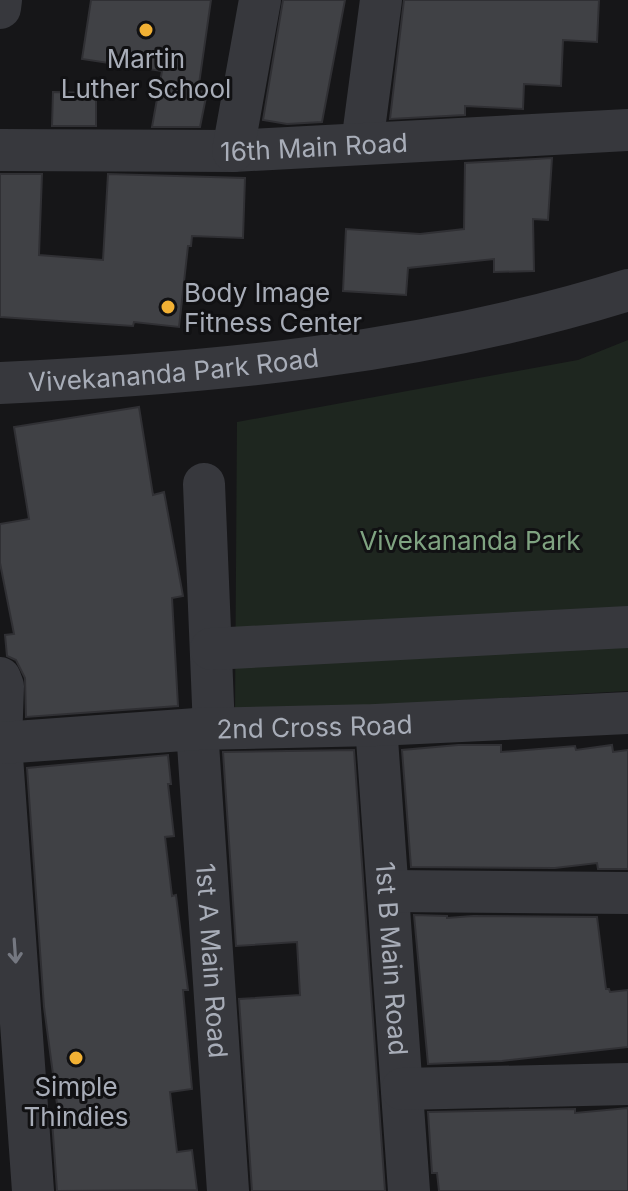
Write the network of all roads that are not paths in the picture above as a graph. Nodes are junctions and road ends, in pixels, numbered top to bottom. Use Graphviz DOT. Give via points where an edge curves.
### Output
graph roads {
  1 [pos="1,0"];
  2 [pos="260,0"];
  3 [pos="381,0"];
  4 [pos="0,8"];
  5 [pos="628,130"];
  6 [pos="362,144"];
  7 [pos="0,150"];
  8 [pos="233,151"];
  9 [pos="628,290"];
  10 [pos="0,383"];
  11 [pos="204,484"];
  12 [pos="628,627"];
  13 [pos="211,649"];
  14 [pos="0,678"];
  15 [pos="628,713"];
  16 [pos="376,725"];
  17 [pos="205,729"];
  18 [pos="1,743"];
  19 [pos="388,891"];
  20 [pos="628,893"];
  21 [pos="628,1084"];
  22 [pos="402,1089"];
  23 [pos="33,1191"];
  24 [pos="228,1191"];
  25 [pos="409,1191"];
  1 -- 4 [label="street"];
  2 -- 8 [label="street"];
  3 -- 6 [label="street"];
  5 -- 6 [label="street, 16th Main Road"];
  6 -- 8 [label="street, 16th Main Road"];
  7 -- 8 [label="street, 16th Main Road"];
  9 -- 10 [label="street, Vivekananda Park Road" via="449,337 356,352 155,376"];
  11 -- 13 [label="street, 1st A Main Road"];
  12 -- 13 [label="street"];
  13 -- 17 [label="street, 1st A Main Road"];
  14 -- 18 [label="street"];
  15 -- 16 [label="street, 2nd Cross Road"];
  16 -- 17 [label="street, 2nd Cross Road"];
  16 -- 19 [label="street, 1st B Main Road"];
  17 -- 18 [label="street, 2nd Cross Road"];
  17 -- 24 [label="street, 1st A Main Road"];
  18 -- 23 [label="street, one-way"];
  19 -- 20 [label="street"];
  19 -- 22 [label="street, 1st B Main Road"];
  21 -- 22 [label="street"];
  22 -- 25 [label="street, 1st B Main Road"];
}
